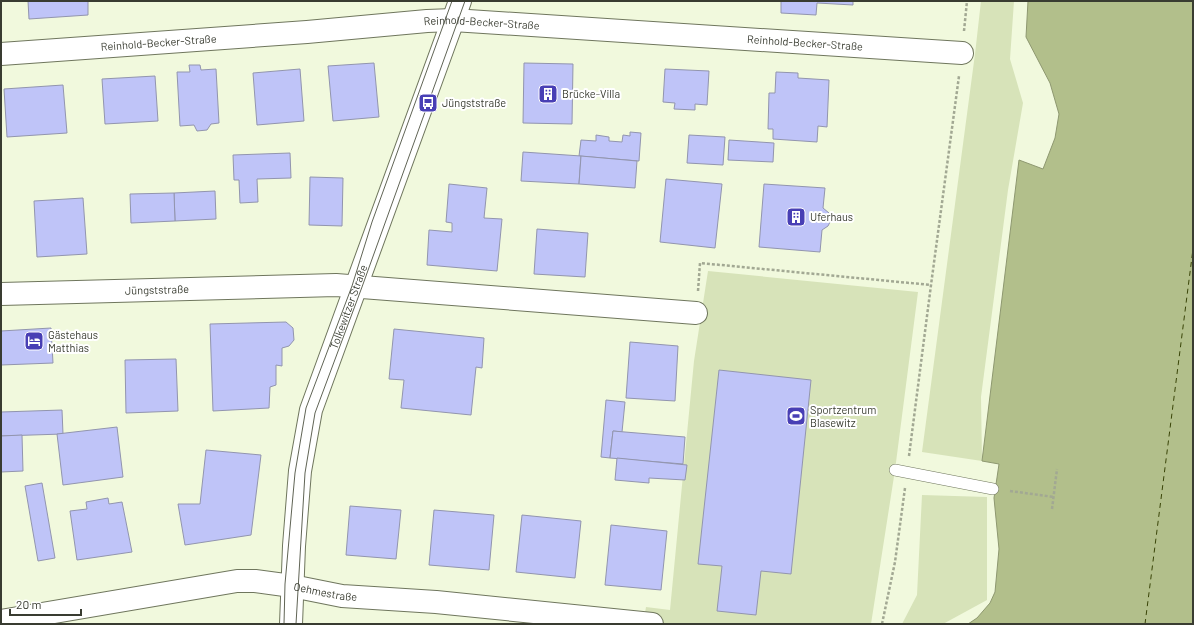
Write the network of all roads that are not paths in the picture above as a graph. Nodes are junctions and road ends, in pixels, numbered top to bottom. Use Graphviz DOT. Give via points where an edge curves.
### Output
graph roads {
  1 [pos="457,10"];
  2 [pos="962,53"];
  3 [pos="1,54"];
  4 [pos="357,286"];
  5 [pos="1,294"];
  6 [pos="696,313"];
  7 [pos="895,470"];
  8 [pos="993,489"];
  9 [pos="292,586"];
  10 [pos="1,621"];
  11 [pos="291,624"];
  12 [pos="652,624"];
  1 -- 2 [label="street, Reinhold-Becker-Straße"];
  1 -- 3 [label="street, Reinhold-Becker-Straße" via="427,21"];
  1 -- 4 [label="street, Tolkewitzer Straße"];
  4 -- 5 [label="street, Jüngststraße"];
  4 -- 6 [label="street, Jüngststraße"];
  4 -- 9 [label="street, Tolkewitzer Straße" via="311,410 300,471"];
  7 -- 8 [label="lane"];
  9 -- 10 [label="street, Oehmestraße" via="236,581"];
  9 -- 11 [label="street, Tolkewitzer Straße"];
  9 -- 12 [label="street, Oehmestraße" via="342,596 436,602"];
}
